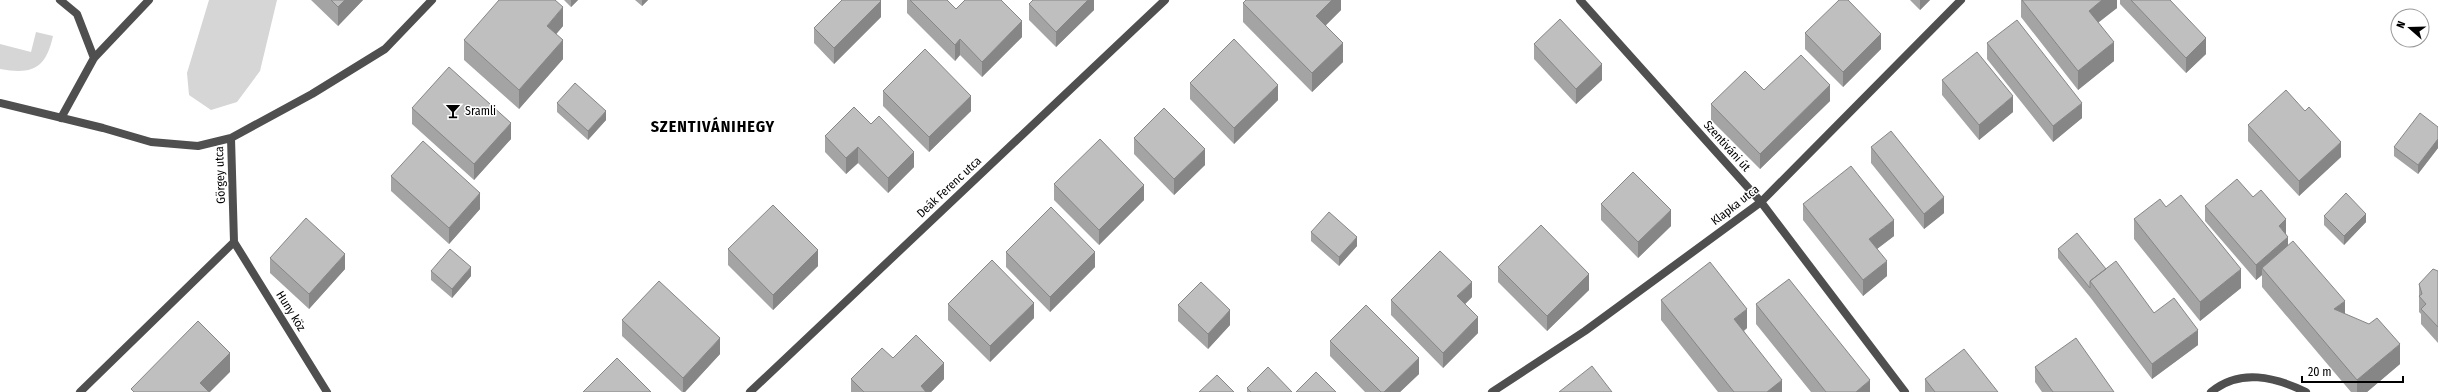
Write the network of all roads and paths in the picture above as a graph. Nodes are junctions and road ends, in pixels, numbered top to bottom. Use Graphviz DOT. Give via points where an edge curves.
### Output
graph roads {
  1 [pos="60,0"];
  2 [pos="149,0"];
  3 [pos="432,0"];
  4 [pos="1165,0"];
  5 [pos="1580,0"];
  6 [pos="1961,0"];
  7 [pos="94,58"];
  8 [pos="0,103"];
  9 [pos="61,118"];
  10 [pos="230,138"];
  11 [pos="1761,202"];
  12 [pos="234,242"];
  13 [pos="80,392"];
  14 [pos="327,392"];
  15 [pos="750,392"];
  16 [pos="1492,392"];
  17 [pos="1905,392"];
  18 [pos="2211,392"];
  19 [pos="2306,392"];
  1 -- 7 [label="street" via="77,14"];
  2 -- 7 [label="street"];
  3 -- 10 [label="street, Görgey utca" via="385,49 312,94"];
  4 -- 15 [label="street, Deák Ferenc utca"];
  5 -- 11 [label="street, Szentiváni út"];
  6 -- 11 [label="street, Klapka utca"];
  7 -- 9 [label="street"];
  8 -- 9 [label="street"];
  9 -- 10 [label="street" via="151,142 198,146"];
  10 -- 12 [label="street, Görgey utca"];
  11 -- 16 [label="street, Klapka utca" via="1585,332"];
  11 -- 17 [label="street, Szentiváni út"];
  12 -- 13 [label="street"];
  12 -- 14 [label="street, Huny köz"];
  18 -- 19 [label="street" via="2221,384 2247,376 2284,382"];
}
